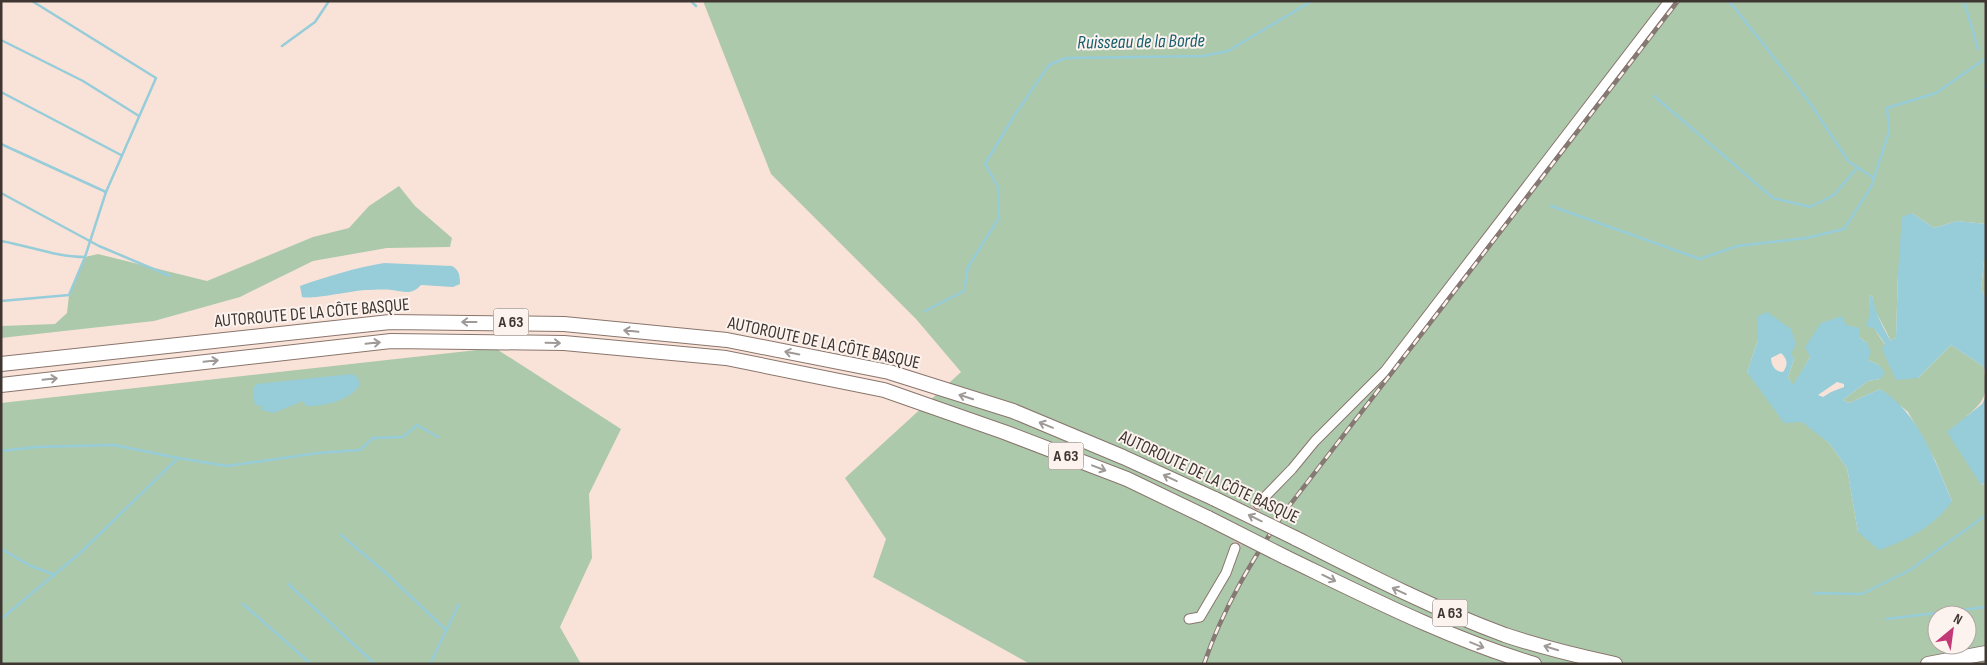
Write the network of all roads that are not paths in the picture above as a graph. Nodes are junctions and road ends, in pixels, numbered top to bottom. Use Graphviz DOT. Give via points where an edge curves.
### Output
graph roads {
  1 [pos="1670,1"];
  2 [pos="1,364"];
  3 [pos="1,385"];
  4 [pos="1258,504"];
  5 [pos="1234,548"];
  6 [pos="1189,619"];
  7 [pos="1986,653"];
  8 [pos="1534,664"];
  9 [pos="1615,664"];
  10 [pos="1928,664"];
  1 -- 4 [label="street" via="1385,371"];
  9 -- 2 [label="highway, AUTOROUTE DE LA CÔTE BASQUE / A 63, one-way, bridge" via="1507,635 1448,613 1215,499 1012,411 888,372 727,340 564,324 390,322"];
  3 -- 8 [label="highway, AUTOROUTE DE LA CÔTE BASQUE / A 63, one-way, bridge" via="391,341 564,343 736,360 884,390 1004,432 1127,479 1412,618"];
  5 -- 6 [label="street" via="1226,573 1200,617"];
  7 -- 10 [label="highway"];
}
